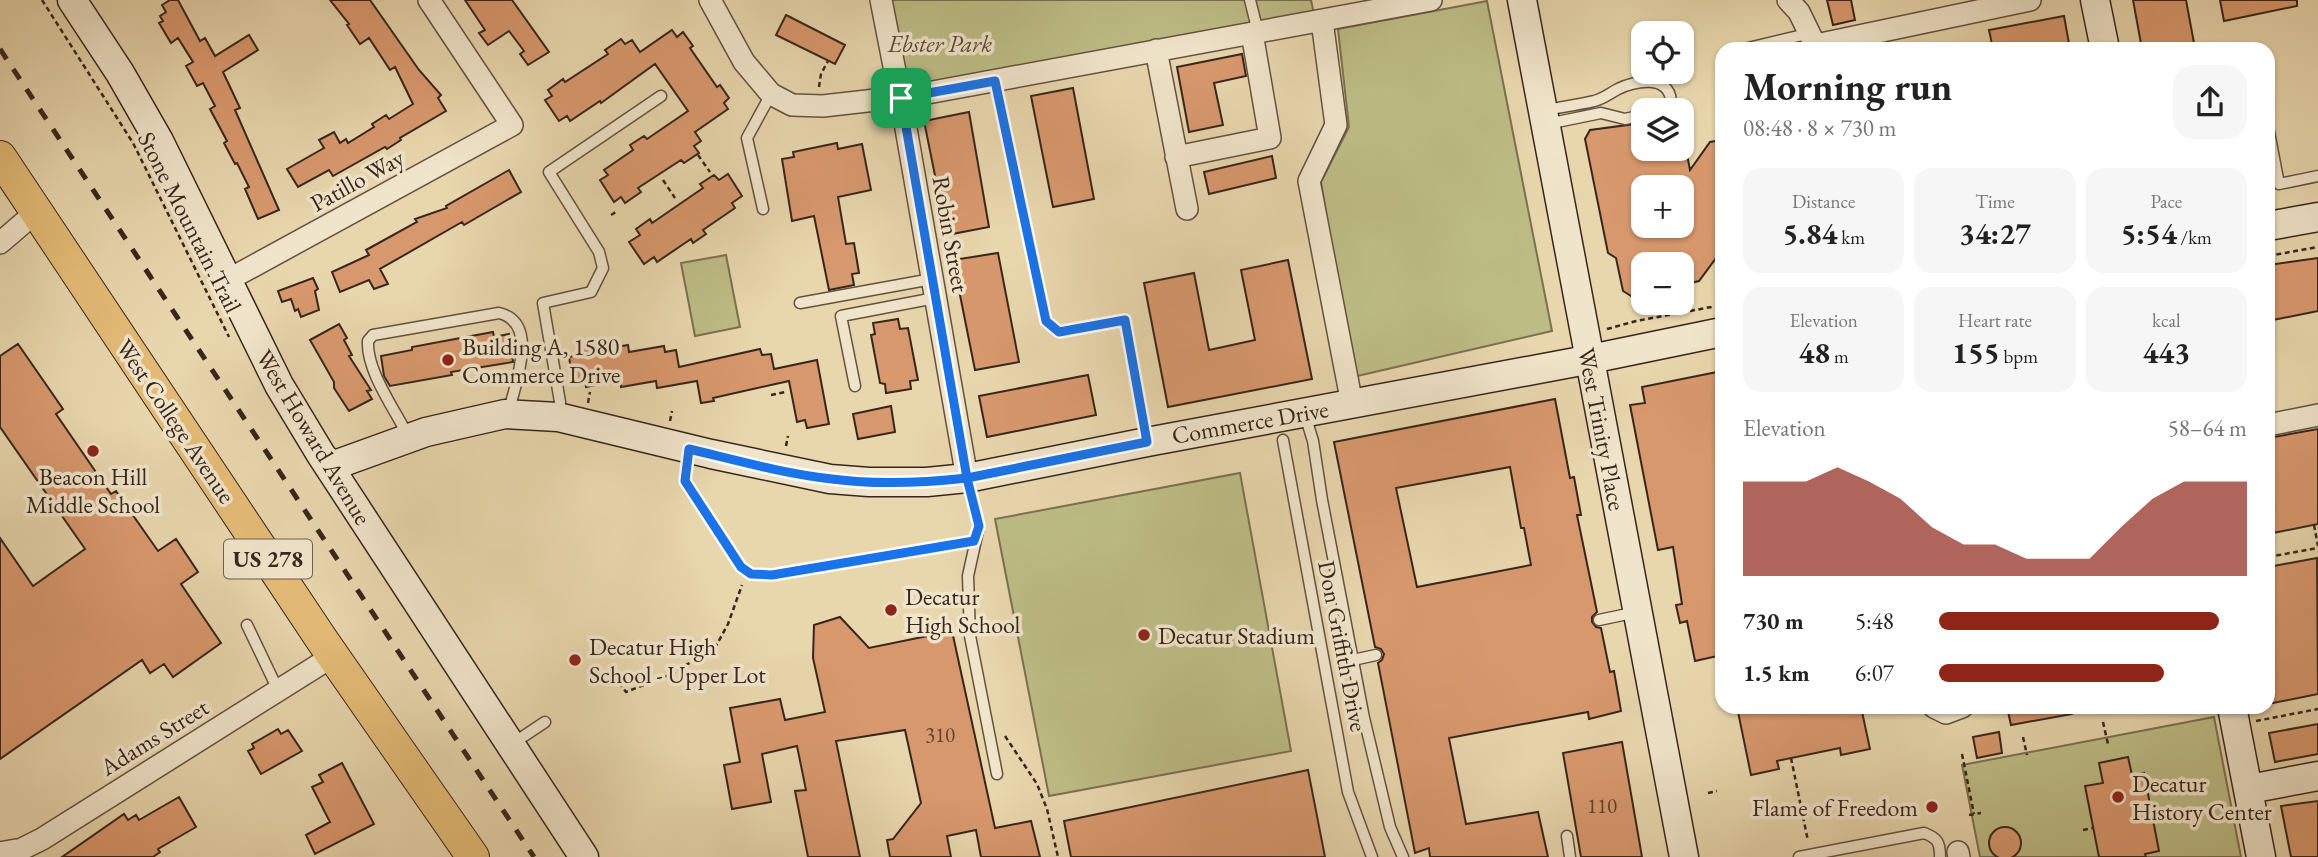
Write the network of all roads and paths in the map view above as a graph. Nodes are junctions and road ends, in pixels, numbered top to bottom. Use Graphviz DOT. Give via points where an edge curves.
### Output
graph roads {
  1 [pos="42,0"];
  2 [pos="72,0"];
  3 [pos="429,0"];
  4 [pos="710,0"];
  5 [pos="881,0"];
  6 [pos="1250,0"];
  7 [pos="1431,0"];
  8 [pos="1522,0"];
  9 [pos="1788,0"];
  10 [pos="2029,0"];
  11 [pos="2095,0"];
  12 [pos="1322,20"];
  13 [pos="1255,32"];
  14 [pos="1815,42"];
  15 [pos="2107,42"];
  16 [pos="1156,50"];
  17 [pos="828,61"];
  18 [pos="995,81"];
  19 [pos="819,90"];
  20 [pos="771,94"];
  21 [pos="661,96"];
  22 [pos="901,98"];
  23 [pos="1670,98"];
  24 [pos="1544,117"];
  25 [pos="1631,118"];
  26 [pos="698,155"];
  27 [pos="0,157"];
  28 [pos="1176,157"];
  29 [pos="2275,163"];
  30 [pos="710,172"];
  31 [pos="2318,176"];
  32 [pos="663,180"];
  33 [pos="675,198"];
  34 [pos="763,209"];
  35 [pos="1186,209"];
  36 [pos="36,212"];
  37 [pos="616,212"];
  38 [pos="611,215"];
  39 [pos="2318,217"];
  40 [pos="2275,225"];
  41 [pos="0,243"];
  42 [pos="2318,247"];
  43 [pos="2275,255"];
  44 [pos="226,281"];
  45 [pos="934,288"];
  46 [pos="800,303"];
  47 [pos="1715,306"];
  48 [pos="1614,326"];
  49 [pos="1715,333"];
  50 [pos="229,338"];
  51 [pos="1589,360"];
  52 [pos="855,386"];
  53 [pos="785,392"];
  54 [pos="590,393"];
  55 [pos="771,395"];
  56 [pos="588,402"];
  57 [pos="1352,404"];
  58 [pos="672,411"];
  59 [pos="1305,412"];
  60 [pos="509,414"];
  61 [pos="2318,415"];
  62 [pos="558,417"];
  63 [pos="671,419"];
  64 [pos="2275,424"];
  65 [pos="788,436"];
  66 [pos="409,438"];
  67 [pos="1283,440"];
  68 [pos="1147,442"];
  69 [pos="786,444"];
  70 [pos="689,449"];
  71 [pos="329,467"];
  72 [pos="967,478"];
  73 [pos="2314,525"];
  74 [pos="974,541"];
  75 [pos="2318,547"];
  76 [pos="2275,556"];
  77 [pos="742,585"];
  78 [pos="1637,612"];
  79 [pos="1599,620"];
  80 [pos="247,625"];
  81 [pos="1376,655"];
  82 [pos="333,656"];
  83 [pos="1353,660"];
  84 [pos="614,676"];
  85 [pos="278,690"];
  86 [pos="2318,709"];
  87 [pos="2275,712"];
  88 [pos="2244,714"];
  89 [pos="545,722"];
  90 [pos="2104,722"];
  91 [pos="988,731"];
  92 [pos="2023,737"];
  93 [pos="2108,744"];
  94 [pos="511,745"];
  95 [pos="1962,754"];
  96 [pos="2027,755"];
  97 [pos="1791,758"];
  98 [pos="997,774"];
  99 [pos="2318,776"];
  100 [pos="2249,789"];
  101 [pos="1717,791"];
  102 [pos="1708,793"];
  103 [pos="1981,813"];
  104 [pos="1974,814"];
  105 [pos="1969,816"];
  106 [pos="2093,828"];
  107 [pos="2083,830"];
  108 [pos="1567,836"];
  109 [pos="0,853"];
  110 [pos="1952,855"];
  111 [pos="1805,856"];
  112 [pos="473,857"];
  113 [pos="584,857"];
  114 [pos="1058,857"];
  115 [pos="1372,857"];
  116 [pos="1403,857"];
  117 [pos="1570,857"];
  118 [pos="1684,857"];
  119 [pos="2261,857"];
  1 -- 50 [label="path, Stone Mountain Trail" via="132,143"];
  2 -- 44 [label="main road, West Howard Avenue" via="159,141"];
  3 -- 44 [label="street, Patillo Way" via="512,125"];
  4 -- 20 [label="street" via="744,62"];
  5 -- 22 [label="street, Robin Street"];
  6 -- 13 [label="lane"];
  7 -- 12 [label="street"];
  8 -- 24 [label="main road, West Trinity Place"];
  9 -- 14 [label="street"];
  10 -- 14 [label="street"];
  11 -- 15 [label="main road"];
  12 -- 13 [label="street"];
  12 -- 57 [label="street" via="1336,125 1309,181"];
  13 -- 16 [label="street"];
  13 -- 28 [label="street" via="1270,138"];
  16 -- 18 [label="street"];
  16 -- 28 [label="street"];
  17 -- 19 [label="path"];
  18 -- 22 [label="street"];
  18 -- 68 [label="lane" via="1046,321 1059,332 1125,320"];
  20 -- 22 [label="street" via="792,105 823,106"];
  20 -- 34 [label="lane" via="747,138"];
  21 -- 62 [label="lane" via="549,172 599,252 603,268 592,292 543,303 560,402"];
  22 -- 45 [label="street, Robin Street"];
  23 -- 24 [label="lane" via="1664,84 1657,81 1620,88 1597,101"];
  24 -- 25 [label="lane" via="1601,113"];
  24 -- 51 [label="main road, West Trinity Place"];
  26 -- 30 [label="path"];
  27 -- 36 [label="main road, West College Avenue / US 278"];
  28 -- 35 [label="street"];
  29 -- 31 [label="lane" via="2279,184"];
  32 -- 33 [label="path"];
  36 -- 41 [label="street"];
  36 -- 82 [label="main road, West College Avenue / US 278"];
  37 -- 38 [label="path"];
  39 -- 40 [label="main road"];
  42 -- 43 [label="path"];
  44 -- 71 [label="main road, West Howard Avenue" via="279,385"];
  45 -- 46 [label="lane"];
  45 -- 52 [label="lane" via="841,316"];
  45 -- 72 [label="street, Robin Street"];
  47 -- 48 [label="path"];
  49 -- 51 [label="main road, Commerce Drive"];
  51 -- 57 [label="main road, Commerce Drive"];
  51 -- 78 [label="main road, West Trinity Place"];
  53 -- 55 [label="path"];
  54 -- 56 [label="path"];
  57 -- 59 [label="main road, Commerce Drive"];
  58 -- 63 [label="path"];
  59 -- 68 [label="main road, Commerce Drive"];
  59 -- 83 [label="lane"];
  60 -- 62 [label="main road, Commerce Drive"];
  60 -- 66 [label="main road, Commerce Drive"];
  60 -- 66 [label="lane" via="522,362 518,323 510,316 499,313 373,335 368,341 370,358"];
  61 -- 64 [label="street"];
  62 -- 70 [label="main road, Commerce Drive"];
  65 -- 69 [label="path"];
  66 -- 71 [label="main road, Commerce Drive"];
  67 -- 115 [label="lane, Don Griffith Drive" via="1348,792"];
  68 -- 72 [label="main road, Commerce Drive"];
  70 -- 72 [label="main road, Commerce Drive" via="830,479 926,482"];
  70 -- 74 [label="lane" via="685,481 741,567 751,574 772,575"];
  71 -- 94 [label="main road, West Howard Avenue"];
  72 -- 74 [label="lane" via="979,526"];
  73 -- 75 [label="path"];
  74 -- 91 [label="lane" via="968,576 970,636"];
  75 -- 76 [label="path"];
  77 -- 84 [label="path" via="716,646 672,674 626,692"];
  78 -- 79 [label="lane"];
  78 -- 118 [label="main road, West Trinity Place"];
  80 -- 85 [label="lane"];
  81 -- 83 [label="lane"];
  82 -- 85 [label="street, Adams Street"];
  82 -- 112 [label="main road, West College Avenue / US 278"];
  83 -- 116 [label="lane" via="1390,827"];
  85 -- 109 [label="street, Adams Street" via="42,839"];
  86 -- 87 [label="path"];
  88 -- 100 [label="main road"];
  89 -- 94 [label="lane"];
  90 -- 93 [label="path"];
  91 -- 98 [label="lane"];
  91 -- 114 [label="path" via="1000,729 1037,784 1048,808"];
  92 -- 96 [label="path"];
  94 -- 113 [label="main road, West Howard Avenue"];
  95 -- 104 [label="path"];
  97 -- 111 [label="path"];
  99 -- 100 [label="main road"];
  100 -- 119 [label="main road"];
  101 -- 102 [label="path"];
  103 -- 104 [label="path"];
  104 -- 105 [label="path"];
  106 -- 107 [label="path"];
  108 -- 117 [label="lane"];
  110 -- 111 [label="lane" via="1936,838 1924,834"];
}
